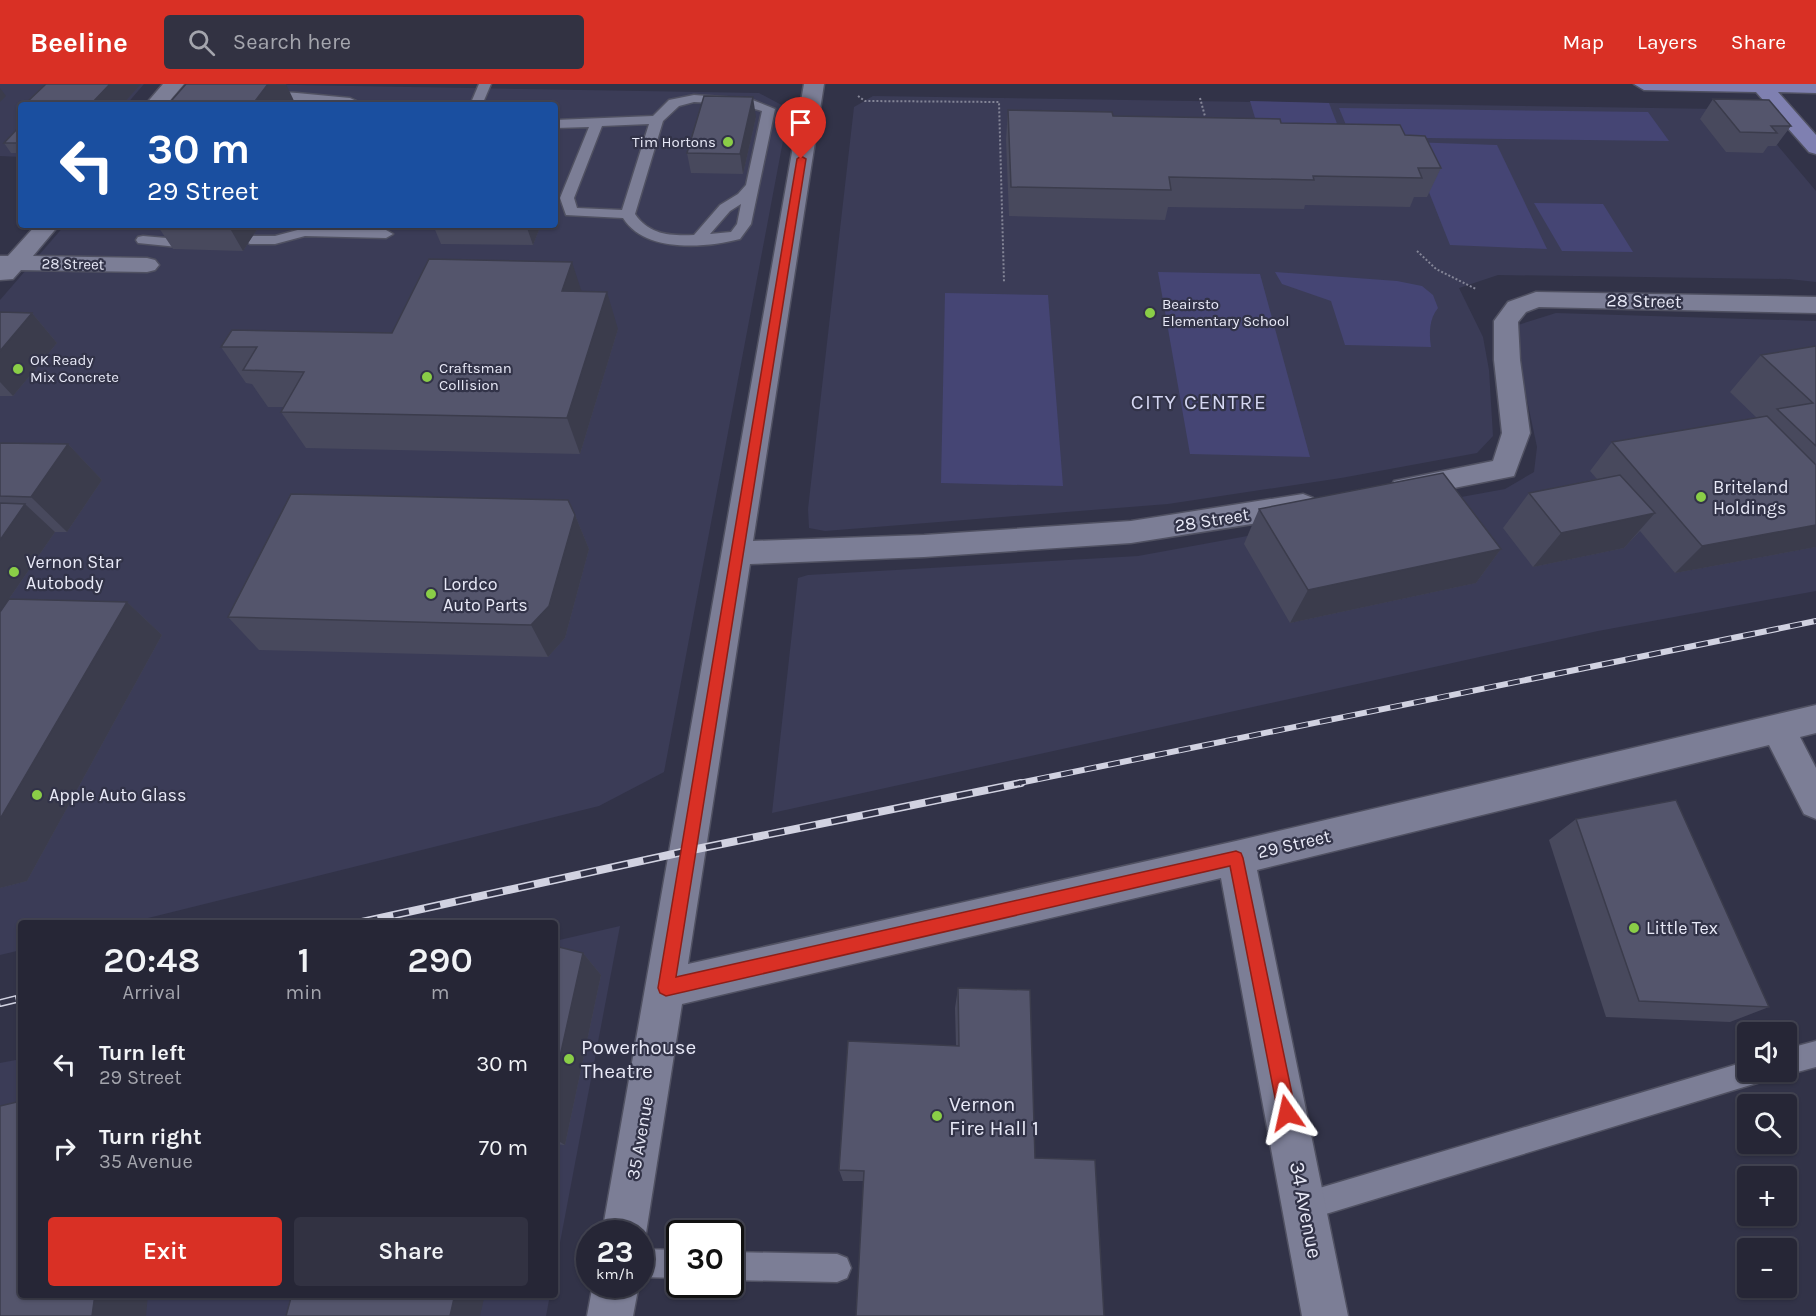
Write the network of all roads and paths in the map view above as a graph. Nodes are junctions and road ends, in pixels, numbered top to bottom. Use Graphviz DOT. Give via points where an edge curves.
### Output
graph roads {
  1 [pos="174,84"];
  2 [pos="485,84"];
  3 [pos="814,84"];
  4 [pos="1644,84"];
  5 [pos="1761,85"];
  6 [pos="1816,87"];
  7 [pos="858,96"];
  8 [pos="1200,98"];
  9 [pos="158,102"];
  10 [pos="221,102"];
  11 [pos="354,102"];
  12 [pos="477,102"];
  13 [pos="657,120"];
  14 [pos="597,123"];
  15 [pos="558,124"];
  16 [pos="1207,125"];
  17 [pos="1816,148"];
  18 [pos="751,187"];
  19 [pos="628,214"];
  20 [pos="45,228"];
  21 [pos="153,228"];
  22 [pos="301,229"];
  23 [pos="386,234"];
  24 [pos="699,238"];
  25 [pos="250,240"];
  26 [pos="178,243"];
  27 [pos="1417,251"];
  28 [pos="147,266"];
  29 [pos="5,268"];
  30 [pos="1004,282"];
  31 [pos="1476,289"];
  32 [pos="1816,305"];
  33 [pos="1376,493"];
  34 [pos="1330,501"];
  35 [pos="736,553"];
  36 [pos="1816,719"];
  37 [pos="1778,729"];
  38 [pos="1816,803"];
  39 [pos="1236,858"];
  40 [pos="666,988"];
  41 [pos="1816,1054"];
  42 [pos="1797,1059"];
  43 [pos="1737,1077"];
  44 [pos="1306,1206"];
  45 [pos="626,1220"];
  46 [pos="744,1266"];
  47 [pos="837,1268"];
  48 [pos="613,1298"];
  49 [pos="610,1316"];
  50 [pos="1325,1316"];
  1 -- 9 [label="street"];
  2 -- 12 [label="lane"];
  3 -- 35 [label="street, 35 Avenue"];
  4 -- 5 [label="main road"];
  5 -- 6 [label="main road"];
  5 -- 17 [label="main road"];
  7 -- 30 [label="path" via="865,101 999,102"];
  8 -- 16 [label="path"];
  10 -- 11 [label="lane" via="230,98"];
  13 -- 14 [label="lane"];
  13 -- 18 [label="lane" via="675,102 699,99 731,99 769,109"];
  13 -- 19 [label="lane"];
  14 -- 15 [label="lane"];
  14 -- 19 [label="lane" via="567,198 571,212"];
  18 -- 24 [label="lane" via="725,208"];
  18 -- 24 [label="lane" via="744,224 735,236"];
  19 -- 24 [label="lane" via="632,224 653,236"];
  20 -- 29 [label="street"];
  21 -- 26 [label="lane" via="143,240"];
  22 -- 23 [label="lane"];
  22 -- 25 [label="lane" via="275,240"];
  27 -- 31 [label="path" via="1436,269"];
  28 -- 29 [label="street, 28 Street"];
  32 -- 33 [label="street, 28 Street" via="1536,299 1517,307 1506,321 1516,433 1504,469"];
  34 -- 35 [label="street, 28 Street" via="1131,532"];
  35 -- 40 [label="street, 35 Avenue"];
  36 -- 37 [label="street, 29 Street"];
  37 -- 38 [label="street"];
  37 -- 39 [label="street, 29 Street"];
  39 -- 40 [label="street, 29 Street"];
  39 -- 44 [label="street, 34 Avenue"];
  40 -- 45 [label="street, 35 Avenue"];
  41 -- 42 [label="lane"];
  43 -- 44 [label="lane"];
  44 -- 50 [label="street, 34 Avenue"];
  46 -- 47 [label="lane"];
  48 -- 49 [label="street"];
}
